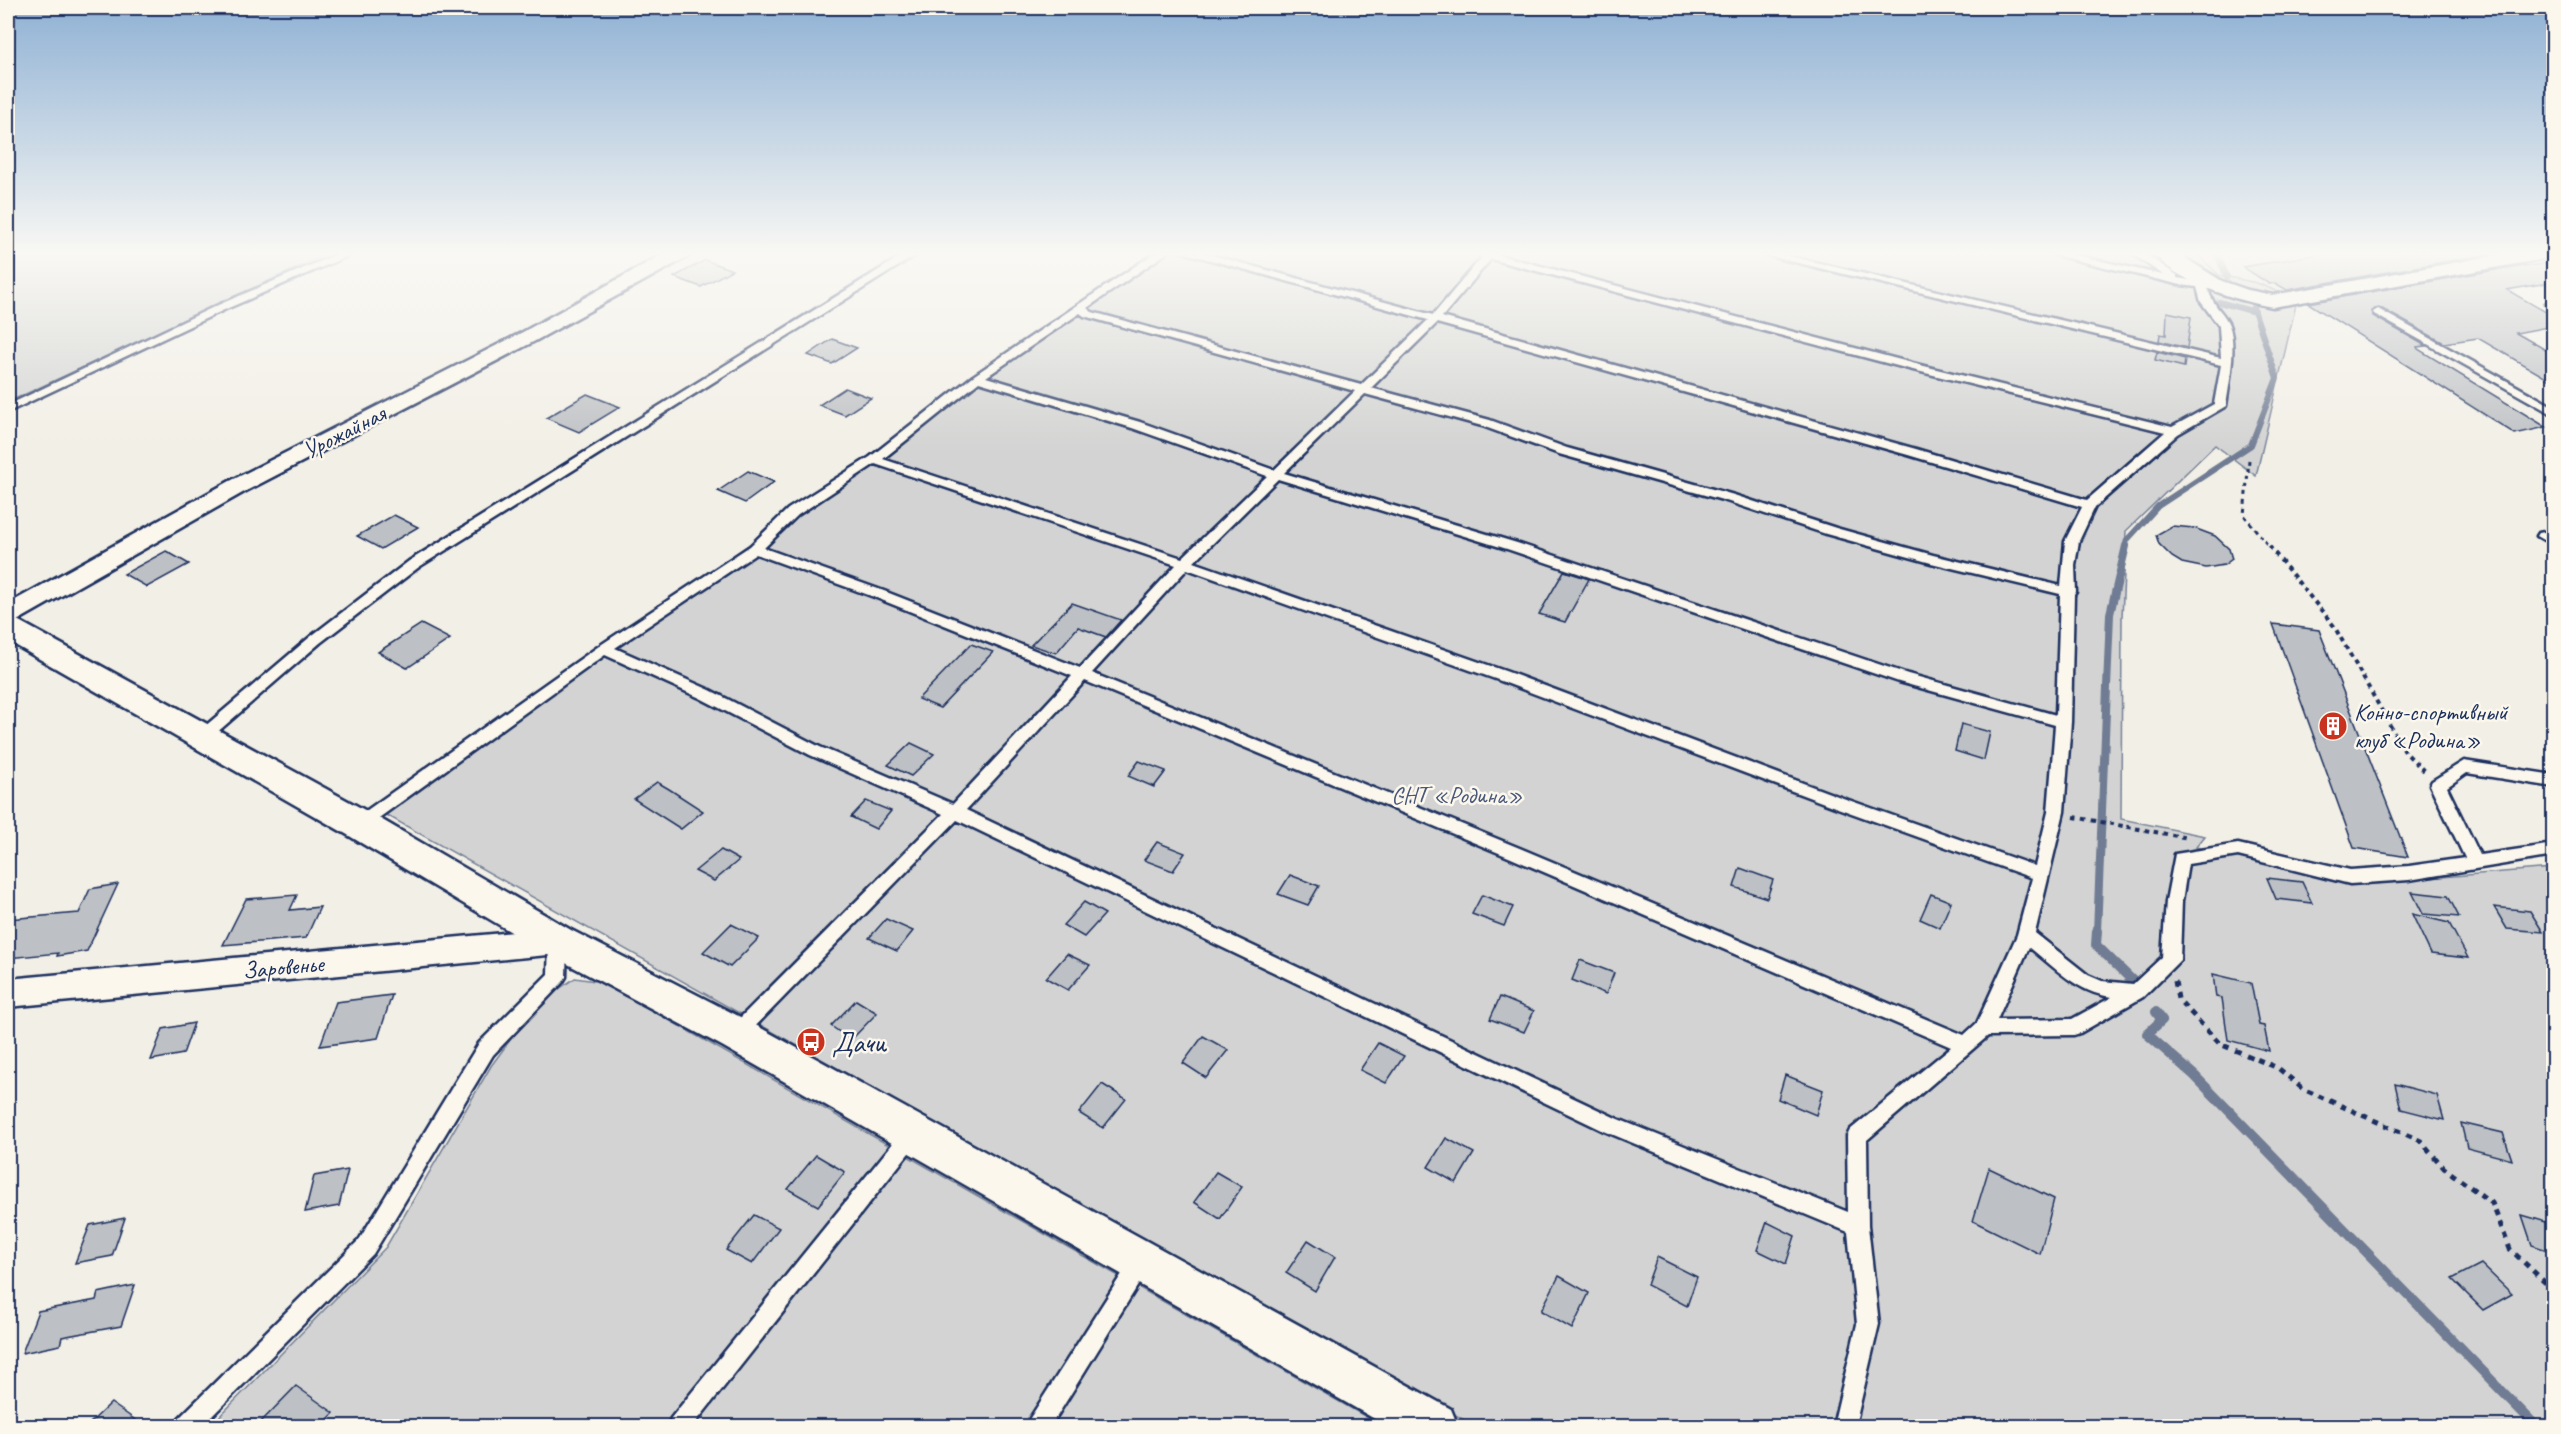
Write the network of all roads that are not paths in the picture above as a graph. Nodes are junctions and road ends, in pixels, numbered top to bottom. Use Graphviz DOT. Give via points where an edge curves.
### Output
graph roads {
  1 [pos="199,319"];
  2 [pos="561,319"];
  3 [pos="808,319"];
  4 [pos="1064,319"];
  5 [pos="1106,319"];
  6 [pos="1435,319"];
  7 [pos="1733,319"];
  8 [pos="2041,319"];
  9 [pos="2219,319"];
  10 [pos="2390,319"];
  11 [pos="2227,363"];
  12 [pos="977,378"];
  13 [pos="1365,389"];
  14 [pos="8,409"];
  15 [pos="2553,412"];
  16 [pos="2174,431"];
  17 [pos="874,460"];
  18 [pos="1276,475"];
  19 [pos="2088,505"];
  20 [pos="755,549"];
  21 [pos="1185,563"];
  22 [pos="2069,592"];
  23 [pos="8,615"];
  24 [pos="8,628"];
  25 [pos="604,649"];
  26 [pos="1084,674"];
  27 [pos="2063,722"];
  28 [pos="202,737"];
  29 [pos="2553,781"];
  30 [pos="955,812"];
  31 [pos="359,824"];
  32 [pos="2553,850"];
  33 [pos="2475,864"];
  34 [pos="2040,874"];
  35 [pos="2026,934"];
  36 [pos="558,941"];
  37 [pos="2137,992"];
  38 [pos="8,993"];
  39 [pos="1984,1028"];
  40 [pos="736,1034"];
  41 [pos="1967,1045"];
  42 [pos="913,1133"];
  43 [pos="1858,1226"];
  44 [pos="1141,1262"];
  45 [pos="1413,1421"];
  46 [pos="187,1426"];
  47 [pos="679,1426"];
  48 [pos="1038,1426"];
  49 [pos="1844,1426"];
  1 -- 14 [label="lane"];
  2 -- 23 [label="street, Урожайная" via="238,486"];
  3 -- 28 [label="lane" via="414,564 315,640"];
  4 -- 12 [label="lane"];
  5 -- 13 [label="lane"];
  6 -- 13 [label="lane"];
  6 -- 19 [label="lane"];
  7 -- 16 [label="lane"];
  8 -- 11 [label="lane"];
  9 -- 11 [label="lane" via="2224,326"];
  10 -- 15 [label="lane"];
  11 -- 16 [label="lane" via="2220,406"];
  12 -- 17 [label="lane"];
  12 -- 18 [label="lane" via="1136,425"];
  13 -- 18 [label="lane"];
  13 -- 22 [label="lane" via="1831,531"];
  16 -- 19 [label="lane"];
  17 -- 20 [label="lane" via="793,513"];
  17 -- 21 [label="lane"];
  18 -- 21 [label="lane"];
  18 -- 27 [label="lane" via="1512,546 1904,678"];
  19 -- 22 [label="lane" via="2072,541"];
  20 -- 25 [label="lane"];
  20 -- 26 [label="lane" via="889,596"];
  21 -- 26 [label="lane"];
  21 -- 34 [label="lane" via="1505,677 1935,839"];
  22 -- 27 [label="lane"];
  24 -- 28 [label="street"];
  25 -- 30 [label="lane" via="705,694 815,751"];
  25 -- 31 [label="lane"];
  26 -- 30 [label="lane"];
  26 -- 41 [label="lane"];
  27 -- 34 [label="lane" via="2056,812"];
  28 -- 31 [label="street"];
  29 -- 33 [label="lane" via="2464,767 2438,785"];
  30 -- 40 [label="lane"];
  30 -- 43 [label="lane" via="1611,1125"];
  31 -- 36 [label="street"];
  32 -- 33 [label="lane"];
  33 -- 37 [label="lane" via="2350,877 2238,850 2181,859 2171,960"];
  34 -- 35 [label="lane"];
  35 -- 37 [label="lane" via="2082,980 2101,988"];
  35 -- 39 [label="lane"];
  36 -- 38 [label="street, Заровенье"];
  36 -- 40 [label="street"];
  36 -- 46 [label="lane" via="557,977 486,1049 366,1247"];
  37 -- 39 [label="lane" via="2074,1027"];
  39 -- 41 [label="lane"];
  40 -- 42 [label="street"];
  41 -- 43 [label="lane" via="1857,1136"];
  42 -- 44 [label="street"];
  42 -- 47 [label="lane"];
  43 -- 49 [label="lane" via="1868,1324"];
  44 -- 45 [label="street"];
  44 -- 48 [label="lane"];
}
